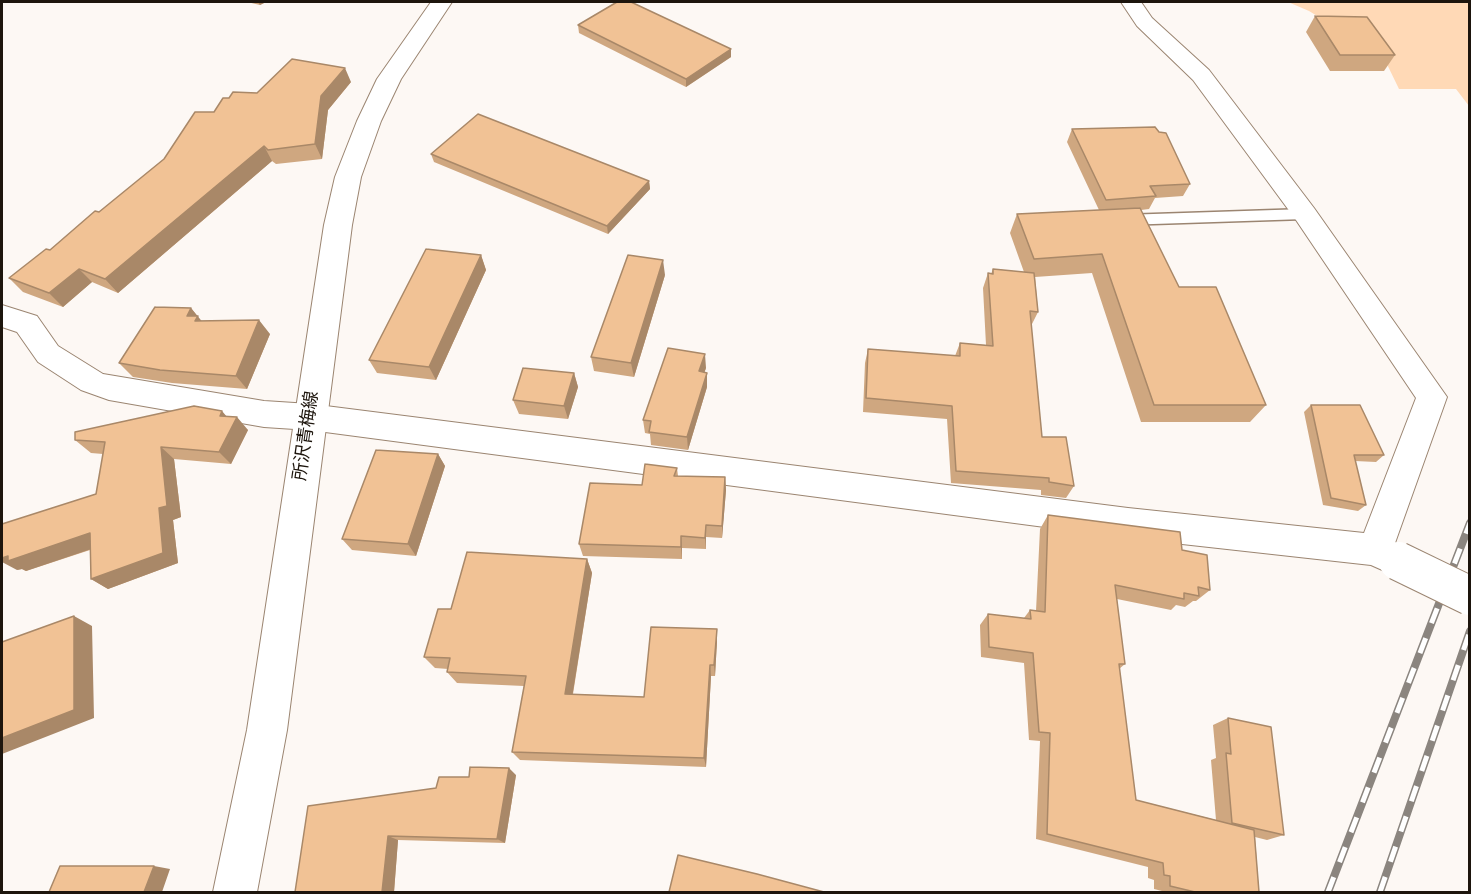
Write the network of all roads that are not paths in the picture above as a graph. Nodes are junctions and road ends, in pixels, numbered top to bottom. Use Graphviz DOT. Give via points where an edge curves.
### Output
graph roads {
  1 [pos="441,2"];
  2 [pos="1131,2"];
  3 [pos="1305,214"];
  4 [pos="1103,221"];
  5 [pos="2,316"];
  6 [pos="310,417"];
  7 [pos="1387,555"];
  8 [pos="1470,596"];
  9 [pos="235,892"];
  1 -- 6 [label="main road, 所沢青梅線" via="389,79 348,177"];
  2 -- 3 [label="street" via="1144,22 1201,75"];
  3 -- 4 [label="lane"];
  3 -- 7 [label="street" via="1432,397"];
  5 -- 6 [label="street" via="27,324 48,354 92,382 109,388 264,414"];
  6 -- 7 [label="street"];
  6 -- 9 [label="main road, 所沢青梅線" via="267,730"];
  7 -- 8 [label="street, bridge"];
}
